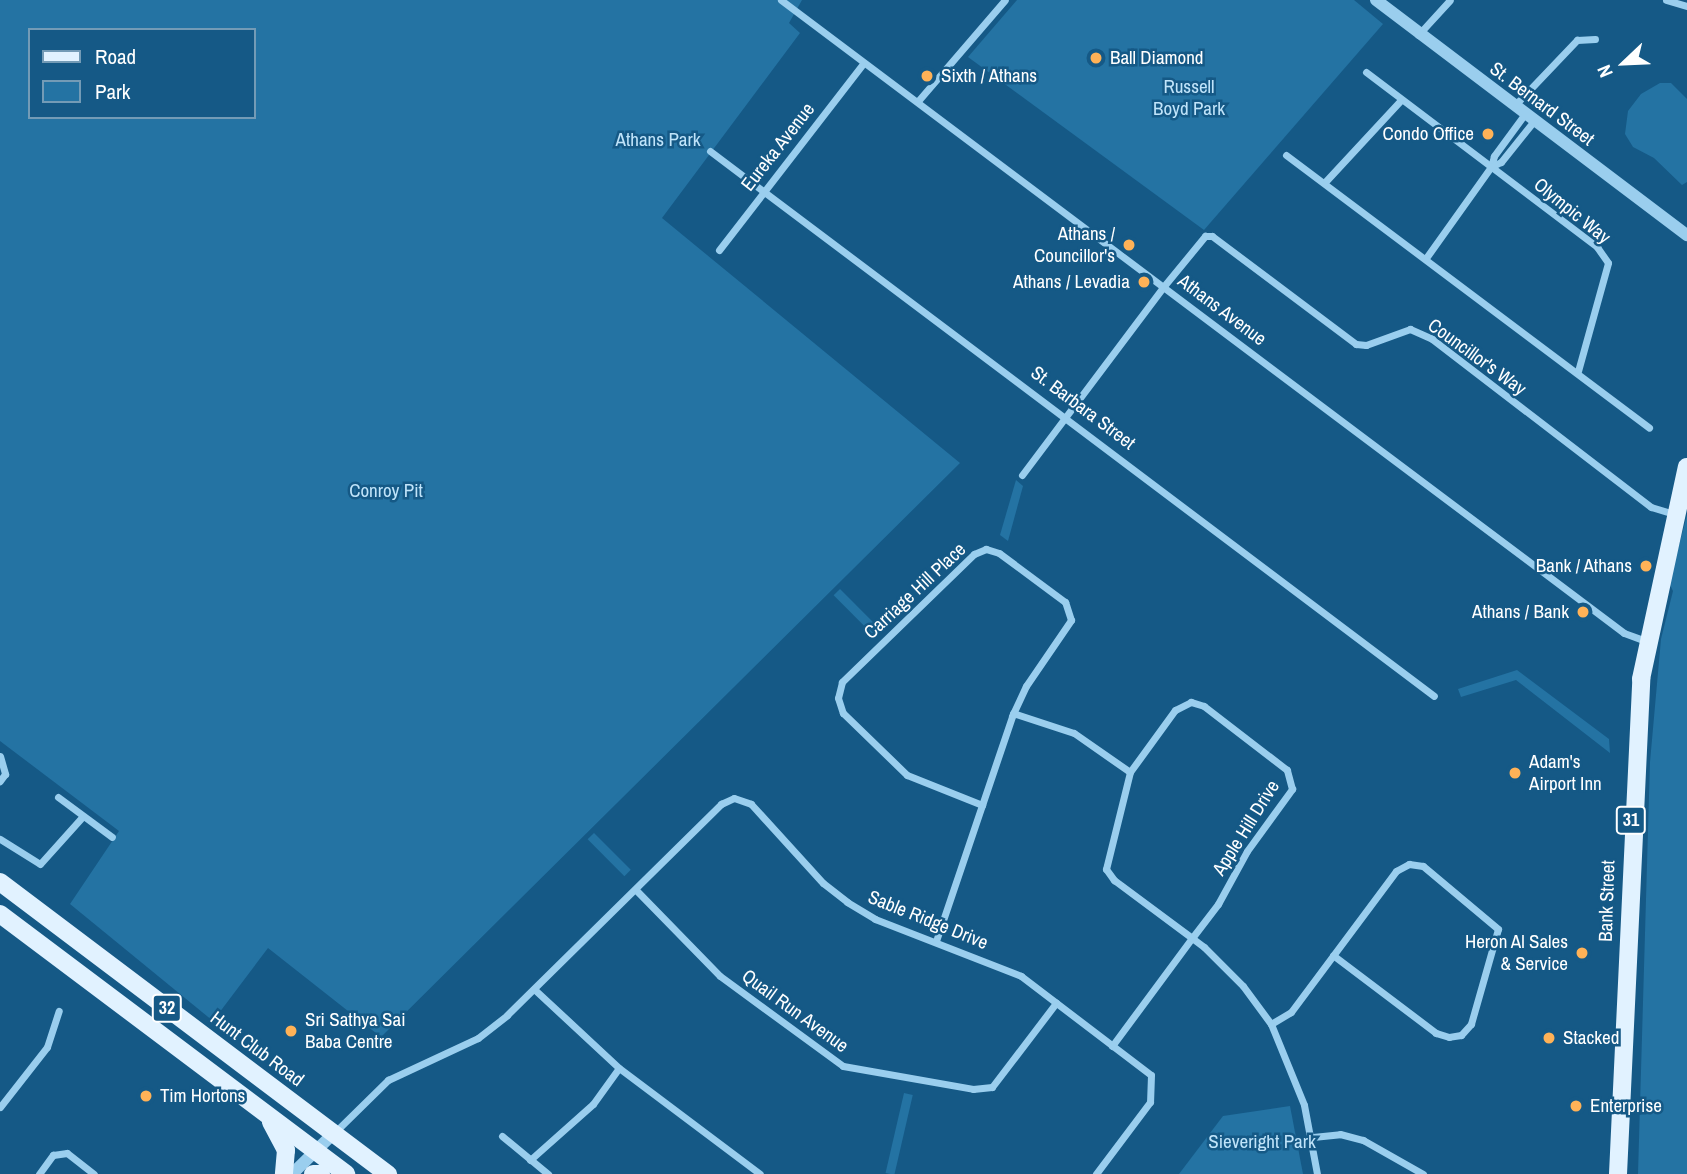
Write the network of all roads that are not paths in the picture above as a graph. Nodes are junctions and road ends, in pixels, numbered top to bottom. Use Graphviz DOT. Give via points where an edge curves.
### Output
graph roads {
  1 [pos="781,0"];
  2 [pos="1005,0"];
  3 [pos="1376,0"];
  4 [pos="1450,0"];
  5 [pos="1665,0"];
  6 [pos="1687,6"];
  7 [pos="1418,35"];
  8 [pos="1595,39"];
  9 [pos="862,65"];
  10 [pos="1366,72"];
  11 [pos="1401,100"];
  12 [pos="918,101"];
  13 [pos="1513,107"];
  14 [pos="1528,119"];
  15 [pos="710,151"];
  16 [pos="1286,155"];
  17 [pos="1491,167"];
  18 [pos="1325,182"];
  19 [pos="765,190"];
  20 [pos="1687,235"];
  21 [pos="719,250"];
  22 [pos="1426,258"];
  23 [pos="1164,286"];
  24 [pos="1578,371"];
  25 [pos="1067,416"];
  26 [pos="1650,428"];
  27 [pos="1687,467"];
  28 [pos="1021,475"];
  29 [pos="1674,514"];
  30 [pos="1646,641"];
  31 [pos="1434,695"];
  32 [pos="1013,713"];
  33 [pos="0,756"];
  34 [pos="1130,772"];
  35 [pos="0,780"];
  36 [pos="58,797"];
  37 [pos="982,805"];
  38 [pos="83,816"];
  39 [pos="112,837"];
  40 [pos="2,844"];
  41 [pos="0,882"];
  42 [pos="636,890"];
  43 [pos="0,914"];
  44 [pos="1192,938"];
  45 [pos="936,941"];
  46 [pos="1334,955"];
  47 [pos="534,989"];
  48 [pos="1056,1003"];
  49 [pos="59,1011"];
  50 [pos="1271,1024"];
  51 [pos="1112,1046"];
  52 [pos="619,1068"];
  53 [pos="0,1107"];
  54 [pos="262,1111"];
  55 [pos="334,1133"];
  56 [pos="502,1136"];
  57 [pos="1313,1137"];
  58 [pos="316,1151"];
  59 [pos="530,1160"];
  60 [pos="39,1174"];
  61 [pos="94,1174"];
  62 [pos="284,1174"];
  63 [pos="292,1174"];
  64 [pos="313,1174"];
  65 [pos="321,1174"];
  66 [pos="346,1174"];
  67 [pos="388,1174"];
  68 [pos="548,1174"];
  69 [pos="761,1174"];
  70 [pos="1096,1174"];
  71 [pos="1317,1174"];
  72 [pos="1423,1174"];
  73 [pos="1618,1174"];
  1 -- 9 [label="street, Athans Avenue"];
  2 -- 12 [label="street"];
  3 -- 7 [label="street, St. Bernard Street"];
  4 -- 7 [label="street"];
  5 -- 6 [label="street"];
  7 -- 13 [label="street, St. Bernard Street"];
  8 -- 13 [label="street" via="1577,40"];
  9 -- 12 [label="street, Athans Avenue"];
  9 -- 19 [label="street, Eureka Avenue"];
  10 -- 11 [label="street, Olympic Way"];
  11 -- 17 [label="street, Olympic Way"];
  11 -- 18 [label="street"];
  12 -- 23 [label="street, Athans Avenue"];
  13 -- 14 [label="street, St. Bernard Street"];
  14 -- 17 [label="street" via="1494,156"];
  14 -- 20 [label="street, St. Bernard Street"];
  15 -- 19 [label="street, St. Barbara Street"];
  16 -- 18 [label="street"];
  17 -- 22 [label="street"];
  17 -- 24 [label="street, Olympic Way" via="1597,247 1608,263"];
  18 -- 22 [label="street"];
  19 -- 21 [label="street, Eureka Avenue"];
  19 -- 25 [label="street, St. Barbara Street"];
  22 -- 24 [label="street"];
  23 -- 25 [label="street"];
  23 -- 29 [label="street, Councillor's Way" via="1205,236 1212,236 1356,344 1366,345 1410,329 1432,339 1651,507"];
  23 -- 30 [label="street, Athans Avenue" via="1624,633"];
  24 -- 26 [label="street"];
  25 -- 28 [label="street"];
  25 -- 31 [label="street, St. Barbara Street"];
  27 -- 29 [label="main road, Bank Street / 31"];
  29 -- 30 [label="main road, Bank Street / 31"];
  30 -- 73 [label="main road, Bank Street / 31" via="1634,762"];
  32 -- 34 [label="street" via="1074,733"];
  32 -- 37 [label="street, Carriage Hill Place"];
  32 -- 37 [label="street, Carriage Hill Place" via="1071,614 1065,602 992,550 974,554 839,690 843,713 907,775"];
  33 -- 35 [label="street" via="5,774"];
  34 -- 44 [label="street, Apple Hill Drive" via="1106,869"];
  34 -- 44 [label="street, Apple Hill Drive" via="1175,710 1191,702 1214,714 1293,780 1292,789"];
  36 -- 38 [label="street"];
  37 -- 45 [label="street, Carriage Hill Place"];
  38 -- 39 [label="street"];
  38 -- 40 [label="street" via="40,864"];
  41 -- 55 [label="main road, Hunt Club Road / 32"];
  42 -- 45 [label="street, Sable Ridge Drive" via="721,804 734,799 751,804 838,896 875,919"];
  42 -- 47 [label="street, Sable Ridge Drive"];
  42 -- 48 [label="street, Quail Run Avenue" via="720,976 843,1066 973,1090 992,1087"];
  43 -- 54 [label="main road, 32"];
  44 -- 50 [label="street, Apple Hill Drive" via="1243,986"];
  44 -- 51 [label="street"];
  45 -- 48 [label="street, Sable Ridge Drive" via="1003,966"];
  46 -- 46 [label="street" via="1436,1033 1449,1037 1461,1035 1471,1024 1497,929 1423,866 1409,864 1396,871"];
  46 -- 50 [label="street" via="1291,1012"];
  47 -- 52 [label="street"];
  47 -- 55 [label="street, Sable Ridge Drive" via="478,1038 388,1080"];
  48 -- 51 [label="street, Sable Ridge Drive"];
  49 -- 53 [label="street" via="47,1047"];
  50 -- 57 [label="street, Apple Hill Drive" via="1294,1073"];
  51 -- 70 [label="street, Sable Ridge Drive" via="1151,1075 1153,1094"];
  52 -- 59 [label="street" via="593,1104"];
  52 -- 69 [label="street"];
  54 -- 58 [label="main road, 32"];
  54 -- 62 [label="main road" via="284,1142"];
  55 -- 58 [label="street"];
  55 -- 67 [label="main road, Hunt Club Road / 32"];
  56 -- 59 [label="street"];
  57 -- 71 [label="street, Apple Hill Drive"];
  57 -- 72 [label="street" via="1340,1134 1363,1140"];
  58 -- 63 [label="street"];
  58 -- 66 [label="main road, 32"];
  59 -- 68 [label="street"];
  60 -- 61 [label="street" via="53,1155 67,1153"];
  64 -- 65 [label="main road"];
}
